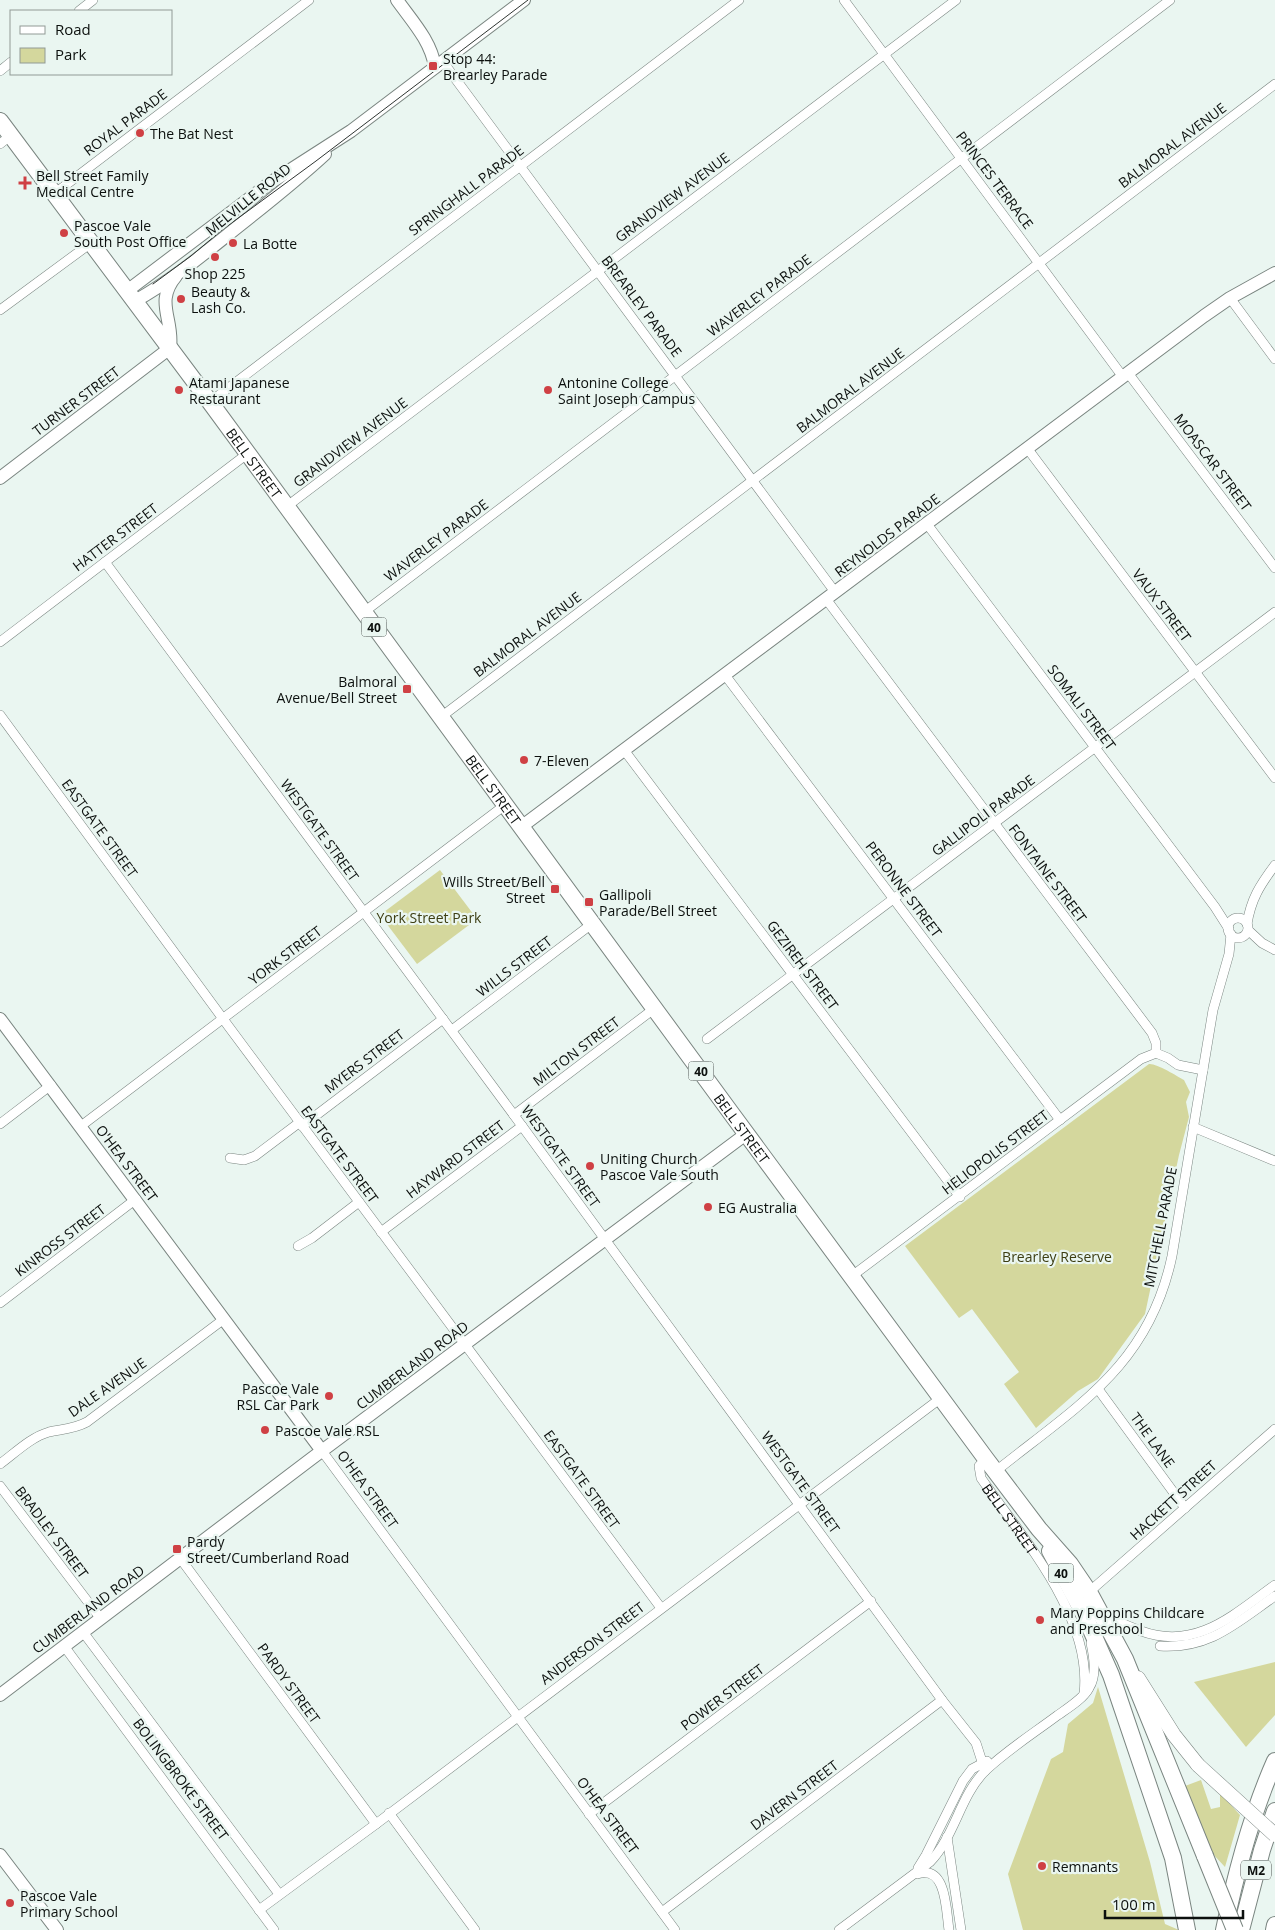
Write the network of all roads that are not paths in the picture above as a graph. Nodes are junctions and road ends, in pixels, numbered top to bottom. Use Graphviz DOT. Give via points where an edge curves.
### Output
graph roads {
  1 [pos="93,0"];
  2 [pos="309,0"];
  3 [pos="397,0"];
  4 [pos="524,0"];
  5 [pos="739,0"];
  6 [pos="844,0"];
  7 [pos="956,0"];
  8 [pos="1170,0"];
  9 [pos="80,10"];
  10 [pos="884,54"];
  11 [pos="443,62"];
  12 [pos="10,63"];
  13 [pos="0,71"];
  14 [pos="1275,84"];
  15 [pos="0,121"];
  16 [pos="351,131"];
  17 [pos="5,140"];
  18 [pos="962,158"];
  19 [pos="520,166"];
  20 [pos="54,194"];
  21 [pos="91,243"];
  22 [pos="1039,263"];
  23 [pos="597,271"];
  24 [pos="1275,272"];
  25 [pos="176,276"];
  26 [pos="131,296"];
  27 [pos="1230,298"];
  28 [pos="0,310"];
  29 [pos="170,348"];
  30 [pos="1275,359"];
  31 [pos="1125,375"];
  32 [pos="675,376"];
  33 [pos="210,402"];
  34 [pos="1027,448"];
  35 [pos="247,454"];
  36 [pos="0,478"];
  37 [pos="752,481"];
  38 [pos="286,507"];
  39 [pos="927,524"];
  40 [pos="105,562"];
  41 [pos="1275,568"];
  42 [pos="831,596"];
  43 [pos="364,612"];
  44 [pos="1275,612"];
  45 [pos="0,642"];
  46 [pos="1196,672"];
  47 [pos="725,675"];
  48 [pos="0,715"];
  49 [pos="441,717"];
  50 [pos="1095,748"];
  51 [pos="624,750"];
  52 [pos="1275,778"];
  53 [pos="505,805"];
  54 [pos="994,823"];
  55 [pos="521,827"];
  56 [pos="1275,866"];
  57 [pos="894,899"];
  58 [pos="1250,906"];
  59 [pos="1215,907"];
  60 [pos="364,913"];
  61 [pos="1235,919"];
  62 [pos="593,923"];
  63 [pos="1230,932"];
  64 [pos="1244,932"];
  65 [pos="1275,950"];
  66 [pos="1229,954"];
  67 [pos="793,975"];
  68 [pos="655,1008"];
  69 [pos="0,1019"];
  70 [pos="224,1019"];
  71 [pos="443,1019"];
  72 [pos="452,1030"];
  73 [pos="707,1039"];
  74 [pos="1156,1053"];
  75 [pos="1203,1070"];
  76 [pos="51,1085"];
  77 [pos="514,1115"];
  78 [pos="1060,1120"];
  79 [pos="0,1124"];
  80 [pos="301,1124"];
  81 [pos="81,1126"];
  82 [pos="522,1126"];
  83 [pos="1193,1128"];
  84 [pos="746,1134"];
  85 [pos="230,1158"];
  86 [pos="1275,1161"];
  87 [pos="960,1196"];
  88 [pos="136,1199"];
  89 [pos="359,1202"];
  90 [pos="381,1232"];
  91 [pos="605,1239"];
  92 [pos="298,1246"];
  93 [pos="852,1276"];
  94 [pos="0,1303"];
  95 [pos="224,1319"];
  96 [pos="465,1344"];
  97 [pos="1098,1389"];
  98 [pos="941,1398"];
  99 [pos="1275,1429"];
  100 [pos="322,1452"];
  101 [pos="0,1464"];
  102 [pos="991,1465"];
  103 [pos="0,1486"];
  104 [pos="800,1504"];
  105 [pos="1185,1508"];
  106 [pos="1039,1529"];
  107 [pos="180,1558"];
  108 [pos="1275,1585"];
  109 [pos="1089,1592"];
  110 [pos="1275,1596"];
  111 [pos="871,1601"];
  112 [pos="661,1608"];
  113 [pos="1092,1612"];
  114 [pos="101,1619"];
  115 [pos="83,1632"];
  116 [pos="64,1646"];
  117 [pos="1160,1646"];
  118 [pos="1125,1658"];
  119 [pos="0,1695"];
  120 [pos="1081,1697"];
  121 [pos="942,1700"];
  122 [pos="516,1716"];
  123 [pos="1275,1761"];
  124 [pos="984,1767"];
  125 [pos="1275,1811"];
  126 [pos="390,1813"];
  127 [pos="589,1814"];
  128 [pos="376,1824"];
  129 [pos="1275,1835"];
  130 [pos="947,1837"];
  131 [pos="0,1855"];
  132 [pos="910,1877"];
  133 [pos="279,1894"];
  134 [pos="259,1910"];
  135 [pos="662,1912"];
  136 [pos="1275,1925"];
  137 [pos="57,1930"];
  138 [pos="274,1930"];
  139 [pos="475,1930"];
  140 [pos="675,1930"];
  141 [pos="840,1930"];
  142 [pos="949,1930"];
  143 [pos="962,1930"];
  144 [pos="1187,1930"];
  145 [pos="1224,1930"];
  146 [pos="1235,1930"];
  147 [pos="1241,1930"];
  148 [pos="1274,1930"];
  1 -- 9 [label="street"];
  2 -- 20 [label="street, ROYAL PARADE"];
  3 -- 11 [label="main road, BREARLEY PARADE" via="426,39 432,53"];
  4 -- 11 [label="main road, MELVILLE ROAD"];
  5 -- 19 [label="street, SPRINGHALL PARADE"];
  6 -- 10 [label="street, PRINCES TERRACE"];
  7 -- 10 [label="street, GRANDVIEW AVENUE"];
  8 -- 18 [label="street, WAVERLEY PARADE"];
  10 -- 18 [label="street, PRINCES TERRACE"];
  10 -- 23 [label="street, GRANDVIEW AVENUE"];
  11 -- 16 [label="main road, MELVILLE ROAD"];
  11 -- 19 [label="street, BREARLEY PARADE"];
  12 -- 13 [label="street"];
  14 -- 22 [label="street, BALMORAL AVENUE"];
  15 -- 17 [label="highway, BELL STREET / 40"];
  16 -- 25 [label="main road, MELVILLE ROAD" via="278,196"];
  16 -- 26 [label="main road, MELVILLE ROAD" via="270,183"];
  17 -- 20 [label="highway, BELL STREET / 40"];
  18 -- 22 [label="street, PRINCES TERRACE"];
  18 -- 32 [label="street, WAVERLEY PARADE"];
  19 -- 23 [label="street, BREARLEY PARADE"];
  19 -- 33 [label="street, SPRINGHALL PARADE"];
  20 -- 21 [label="highway, BELL STREET / 40"];
  21 -- 26 [label="highway, BELL STREET / 40"];
  21 -- 28 [label="street"];
  22 -- 31 [label="street, PRINCES TERRACE"];
  22 -- 37 [label="street, BALMORAL AVENUE"];
  23 -- 32 [label="street, BREARLEY PARADE"];
  23 -- 38 [label="street, GRANDVIEW AVENUE"];
  24 -- 27 [label="main road, REYNOLDS PARADE"];
  25 -- 26 [label="main road, MELVILLE ROAD"];
  25 -- 29 [label="main road" via="166,290 165,299 171,333"];
  26 -- 29 [label="highway, BELL STREET / 40"];
  27 -- 30 [label="street"];
  27 -- 31 [label="main road, REYNOLDS PARADE"];
  29 -- 33 [label="highway, BELL STREET / 40"];
  29 -- 36 [label="main road, TURNER STREET"];
  31 -- 34 [label="main road, REYNOLDS PARADE"];
  31 -- 41 [label="street, MOASCAR STREET"];
  32 -- 37 [label="street, BREARLEY PARADE"];
  32 -- 43 [label="street, WAVERLEY PARADE"];
  33 -- 35 [label="highway, BELL STREET / 40"];
  34 -- 39 [label="main road, REYNOLDS PARADE"];
  34 -- 46 [label="street, VAUX STREET"];
  35 -- 38 [label="highway, BELL STREET / 40"];
  35 -- 40 [label="street, HATTER STREET"];
  37 -- 42 [label="street, BREARLEY PARADE"];
  37 -- 49 [label="street, BALMORAL AVENUE"];
  38 -- 43 [label="highway, BELL STREET / 40"];
  39 -- 42 [label="main road, REYNOLDS PARADE"];
  39 -- 50 [label="street, SOMALI STREET"];
  40 -- 45 [label="street, HATTER STREET"];
  40 -- 60 [label="street, WESTGATE STREET"];
  42 -- 47 [label="main road, REYNOLDS PARADE"];
  42 -- 54 [label="street, FONTAINE STREET"];
  43 -- 49 [label="highway, BELL STREET / 40"];
  44 -- 46 [label="street, GALLIPOLI PARADE"];
  46 -- 50 [label="street, GALLIPOLI PARADE"];
  46 -- 52 [label="street, VAUX STREET"];
  47 -- 51 [label="main road, REYNOLDS PARADE"];
  47 -- 57 [label="street, PERONNE STREET"];
  48 -- 70 [label="street, EASTGATE STREET"];
  49 -- 53 [label="highway, BELL STREET / 40"];
  50 -- 54 [label="street, GALLIPOLI PARADE"];
  50 -- 59 [label="street, SOMALI STREET"];
  51 -- 55 [label="main road, REYNOLDS PARADE"];
  51 -- 67 [label="street, GEZIREH STREET"];
  53 -- 55 [label="highway, BELL STREET / 40"];
  53 -- 60 [label="street, YORK STREET"];
  54 -- 57 [label="street, GALLIPOLI PARADE"];
  54 -- 74 [label="street, FONTAINE STREET" via="1152,1033"];
  55 -- 62 [label="highway, BELL STREET / 40"];
  56 -- 58 [label="street, MITCHELL PARADE" via="1256,891"];
  57 -- 67 [label="street, GALLIPOLI PARADE"];
  57 -- 78 [label="street, PERONNE STREET"];
  58 -- 61 [label="street, MITCHELL PARADE"];
  58 -- 64 [label="street, MITCHELL PARADE"];
  59 -- 61 [label="street, SOMALI STREET"];
  59 -- 63 [label="street, SOMALI STREET"];
  60 -- 70 [label="street, YORK STREET"];
  60 -- 71 [label="street, WESTGATE STREET"];
  61 -- 63 [label="street" via="1230,924"];
  61 -- 64 [label="street" via="1242,920"];
  62 -- 68 [label="highway, BELL STREET / 40"];
  62 -- 72 [label="street, WILLS STREET"];
  63 -- 64 [label="street" via="1235,937"];
  63 -- 66 [label="street, MITCHELL PARADE"];
  64 -- 65 [label="street"];
  64 -- 66 [label="street, MITCHELL PARADE"];
  66 -- 75 [label="street, MITCHELL PARADE" via="1217,990"];
  67 -- 73 [label="street, GALLIPOLI PARADE"];
  67 -- 87 [label="street, GEZIREH STREET"];
  68 -- 77 [label="street, MILTON STREET"];
  68 -- 84 [label="highway, BELL STREET / 40"];
  69 -- 76 [label="main road, O'HEA STREET"];
  70 -- 80 [label="street, EASTGATE STREET"];
  70 -- 81 [label="street, YORK STREET"];
  71 -- 72 [label="street, WESTGATE STREET"];
  71 -- 80 [label="street, MYERS STREET"];
  72 -- 77 [label="street, WESTGATE STREET"];
  74 -- 75 [label="street" via="1178,1065"];
  74 -- 78 [label="street, HELIOPOLIS STREET" via="1141,1059"];
  75 -- 83 [label="street, MITCHELL PARADE"];
  76 -- 79 [label="street"];
  76 -- 81 [label="main road, O'HEA STREET"];
  77 -- 82 [label="street, WESTGATE STREET"];
  78 -- 87 [label="street, HELIOPOLIS STREET"];
  80 -- 85 [label="street, MYERS STREET" via="255,1156 244,1160"];
  80 -- 89 [label="street, EASTGATE STREET"];
  81 -- 88 [label="main road, O'HEA STREET"];
  82 -- 90 [label="street, HAYWARD STREET"];
  82 -- 91 [label="street, WESTGATE STREET"];
  83 -- 86 [label="street"];
  83 -- 97 [label="street, MITCHELL PARADE" via="1172,1256 1162,1292 1135,1346"];
  84 -- 91 [label="main road, CUMBERLAND ROAD"];
  84 -- 93 [label="highway, BELL STREET / 40"];
  87 -- 93 [label="street, HELIOPOLIS STREET"];
  88 -- 94 [label="street, KINROSS STREET"];
  88 -- 95 [label="main road, O'HEA STREET"];
  89 -- 90 [label="street, EASTGATE STREET"];
  89 -- 92 [label="street"];
  90 -- 96 [label="street, EASTGATE STREET"];
  91 -- 96 [label="main road, CUMBERLAND ROAD"];
  91 -- 104 [label="street, WESTGATE STREET"];
  93 -- 98 [label="highway, BELL STREET / 40"];
  95 -- 100 [label="main road, O'HEA STREET"];
  95 -- 101 [label="street, DALE AVENUE" via="87,1422 73,1429 43,1435"];
  96 -- 100 [label="main road, CUMBERLAND ROAD"];
  96 -- 112 [label="street, EASTGATE STREET"];
  97 -- 102 [label="street, MITCHELL PARADE"];
  97 -- 105 [label="street, THE LANE"];
  98 -- 102 [label="highway, BELL STREET / 40"];
  98 -- 104 [label="street, ANDERSON STREET"];
  99 -- 105 [label="street, HACKETT STREET"];
  100 -- 107 [label="main road, CUMBERLAND ROAD"];
  100 -- 122 [label="street, O'HEA STREET"];
  102 -- 106 [label="highway, BELL STREET / 40"];
  102 -- 120 [label="street, BELL STREET" via="979,1466 981,1478 1045,1569 1071,1618 1084,1668"];
  103 -- 114 [label="street, BRADLEY STREET"];
  104 -- 111 [label="street, WESTGATE STREET"];
  104 -- 112 [label="street, ANDERSON STREET"];
  105 -- 109 [label="street, HACKETT STREET"];
  106 -- 109 [label="highway, BELL STREET / 40" via="1070,1564"];
  106 -- 113 [label="highway, BELL STREET / 40"];
  107 -- 114 [label="main road, CUMBERLAND ROAD"];
  107 -- 128 [label="street, PARDY STREET"];
  108 -- 113 [label="street" via="1217,1625 1187,1636 1166,1637 1146,1633"];
  109 -- 113 [label="highway, BELL STREET"];
  110 -- 117 [label="street" via="1212,1638 1178,1646"];
  111 -- 121 [label="street, WESTGATE STREET"];
  111 -- 127 [label="street, POWER STREET"];
  112 -- 122 [label="street, ANDERSON STREET"];
  113 -- 118 [label="highway"];
  113 -- 120 [label="street" via="1094,1668 1091,1686"];
  113 -- 144 [label="highway" via="1173,1858"];
  114 -- 115 [label="main road, CUMBERLAND ROAD"];
  115 -- 116 [label="main road, CUMBERLAND ROAD"];
  115 -- 133 [label="street, BOLINGBROKE STREET"];
  116 -- 119 [label="main road, CUMBERLAND ROAD"];
  116 -- 134 [label="street, BOLINGBROKE STREET"];
  118 -- 129 [label="main road, bridge" via="1174,1735 1198,1765"];
  118 -- 146 [label="highway, bridge"];
  120 -- 124 [label="street"];
  121 -- 124 [label="street, WESTGATE STREET" via="976,1743"];
  121 -- 135 [label="street, DAVERN STREET"];
  122 -- 126 [label="street, ANDERSON STREET"];
  122 -- 127 [label="street, O'HEA STREET"];
  123 -- 145 [label="highway" via="1242,1851"];
  124 -- 130 [label="street"];
  124 -- 132 [label="street" via="972,1769 963,1781 926,1855"];
  125 -- 147 [label="highway, M2"];
  126 -- 128 [label="street, ANDERSON STREET"];
  126 -- 139 [label="street"];
  127 -- 135 [label="street, O'HEA STREET"];
  128 -- 133 [label="street, ANDERSON STREET"];
  130 -- 132 [label="street" via="936,1856"];
  130 -- 143 [label="street"];
  131 -- 137 [label="main road"];
  132 -- 141 [label="street"];
  132 -- 142 [label="street" via="923,1872 940,1881"];
  133 -- 134 [label="street, ANDERSON STREET"];
  134 -- 138 [label="street, BOLINGBROKE STREET"];
  135 -- 140 [label="street, O'HEA STREET"];
  136 -- 148 [label="highway"];
}
